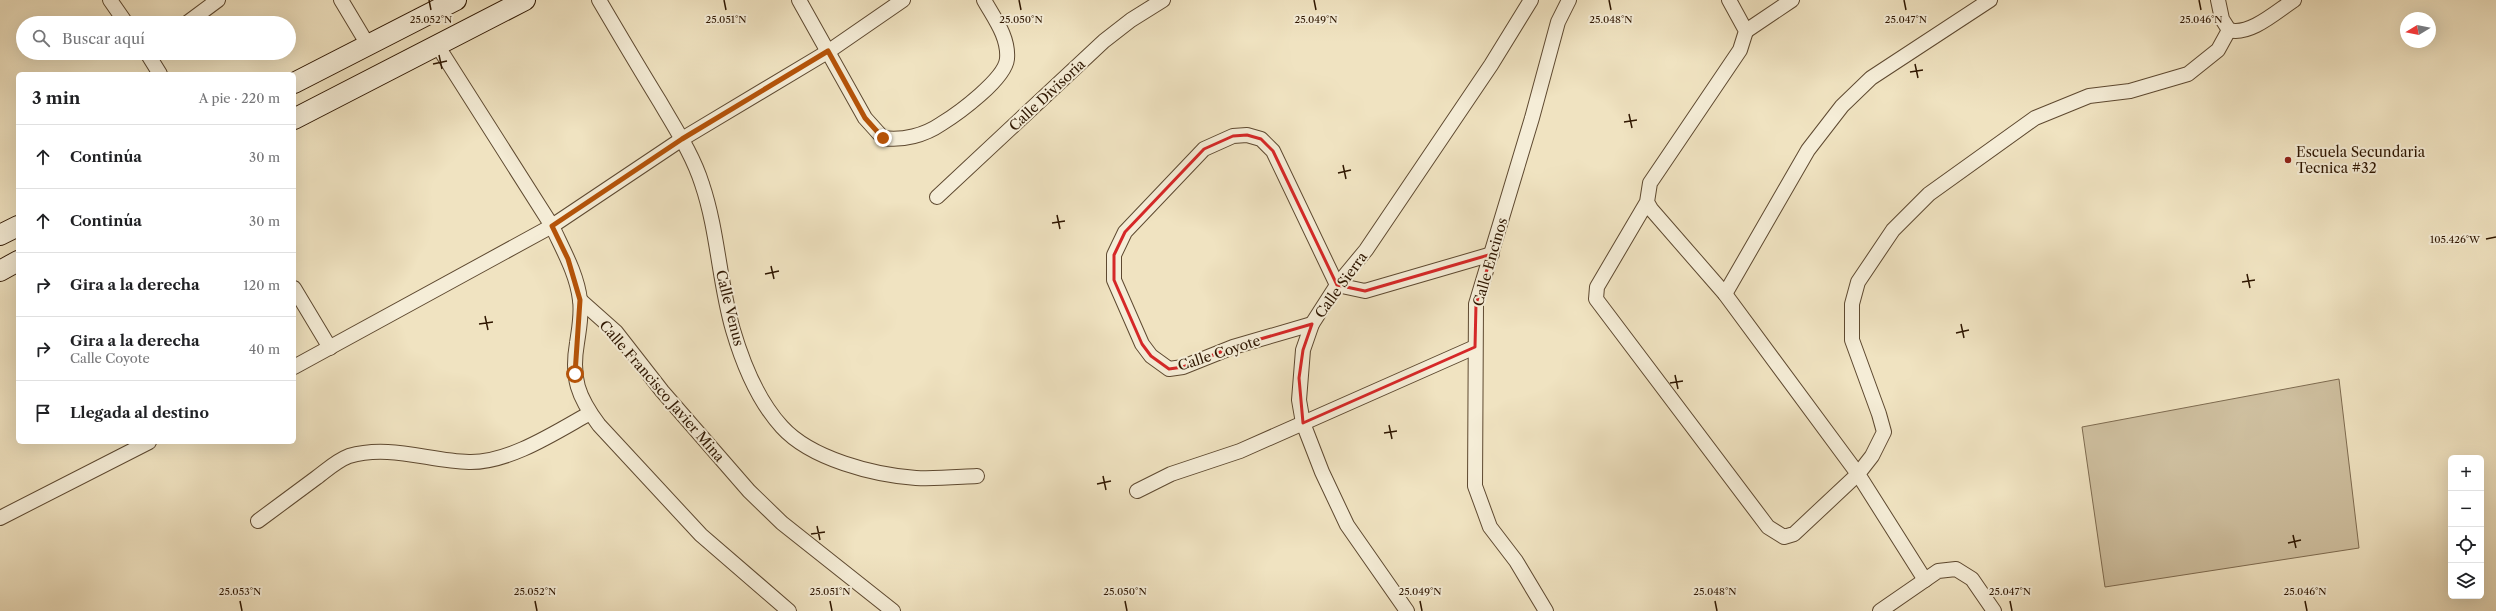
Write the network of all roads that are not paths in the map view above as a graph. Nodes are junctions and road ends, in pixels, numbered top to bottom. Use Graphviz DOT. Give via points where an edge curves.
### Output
graph roads {
  1 [pos="110,0"];
  2 [pos="218,0"];
  3 [pos="340,0"];
  4 [pos="456,0"];
  5 [pos="525,0"];
  6 [pos="599,0"];
  7 [pos="799,0"];
  8 [pos="903,0"];
  9 [pos="984,0"];
  10 [pos="1164,0"];
  11 [pos="1531,0"];
  12 [pos="1569,0"];
  13 [pos="1729,0"];
  14 [pos="1792,0"];
  15 [pos="1990,0"];
  16 [pos="2218,0"];
  17 [pos="2294,0"];
  18 [pos="121,16"];
  19 [pos="196,16"];
  20 [pos="2229,30"];
  21 [pos="1746,31"];
  22 [pos="368,45"];
  23 [pos="437,45"];
  24 [pos="828,51"];
  25 [pos="151,60"];
  26 [pos="159,72"];
  27 [pos="296,82"];
  28 [pos="296,118"];
  29 [pos="682,139"];
  30 [pos="937,197"];
  31 [pos="1647,202"];
  32 [pos="552,226"];
  33 [pos="16,227"];
  34 [pos="0,235"];
  35 [pos="1492,254"];
  36 [pos="16,262"];
  37 [pos="0,271"];
  38 [pos="1337,285"];
  39 [pos="296,291"];
  40 [pos="1725,294"];
  41 [pos="580,300"];
  42 [pos="1312,324"];
  43 [pos="330,348"];
  44 [pos="1475,348"];
  45 [pos="296,365"];
  46 [pos="590,413"];
  47 [pos="1303,423"];
  48 [pos="145,444"];
  49 [pos="1858,474"];
  50 [pos="977,476"];
  51 [pos="1137,491"];
  52 [pos="2,513"];
  53 [pos="258,521"];
  54 [pos="1925,580"];
  55 [pos="789,611"];
  56 [pos="893,611"];
  57 [pos="1407,611"];
  58 [pos="1546,611"];
  59 [pos="1880,611"];
  60 [pos="1994,611"];
  1 -- 18 [label="street"];
  2 -- 19 [label="street"];
  3 -- 22 [label="street"];
  4 -- 22 [label="main road"];
  5 -- 23 [label="main road"];
  6 -- 29 [label="street, Calle Venus"];
  7 -- 24 [label="street"];
  8 -- 24 [label="street"];
  9 -- 24 [label="street" via="1000,27 1006,46 1007,59 1001,74 987,89 941,125 909,137 891,140 878,135 865,118"];
  10 -- 30 [label="street, Calle Divisoria" via="1131,20 1104,41"];
  11 -- 38 [label="street, Calle Sierra" via="1491,66 1366,250"];
  12 -- 35 [label="street, Calle Encinos" via="1558,22"];
  13 -- 21 [label="street"];
  14 -- 21 [label="street"];
  15 -- 40 [label="street" via="1871,78 1842,106 1808,150"];
  16 -- 20 [label="street" via="2222,19"];
  17 -- 20 [label="street" via="2252,26 2234,32"];
  20 -- 49 [label="street" via="2218,50 2188,74 2130,91 2089,96 2036,118 1929,194 1893,230 1858,282 1852,304 1852,340 1884,432 1872,456"];
  21 -- 31 [label="street" via="1740,50 1650,183"];
  22 -- 27 [label="main road"];
  23 -- 28 [label="main road"];
  23 -- 32 [label="street"];
  24 -- 29 [label="street"];
  25 -- 26 [label="street"];
  29 -- 32 [label="street"];
  29 -- 50 [label="street, Calle Venus" via="702,182 710,209 733,330 749,374 782,428 811,449 878,473 916,478"];
  31 -- 40 [label="street"];
  31 -- 49 [label="street" via="1597,288 1596,299 1768,527 1784,537 1794,534"];
  32 -- 41 [label="street" via="568,259"];
  32 -- 43 [label="street"];
  33 -- 34 [label="main road"];
  35 -- 38 [label="street" via="1365,291"];
  35 -- 44 [label="street, Calle Encinos" via="1476,304"];
  36 -- 37 [label="main road"];
  38 -- 42 [label="street, Calle Sierra"];
  38 -- 42 [label="street, Calle Coyote" via="1273,151 1262,139 1247,135 1234,136 1204,149 1125,232 1114,255 1114,280 1142,344 1151,356 1170,369 1183,368 1233,347"];
  39 -- 43 [label="street"];
  40 -- 49 [label="street"];
  41 -- 46 [label="street" via="575,374 580,397"];
  41 -- 56 [label="street, Calle Francisco Javier Mina" via="616,332 662,391 749,491 782,522"];
  42 -- 47 [label="street, Calle Sierra" via="1303,350 1299,378"];
  43 -- 45 [label="street"];
  44 -- 47 [label="street"];
  44 -- 58 [label="street, Calle Encinos" via="1475,486 1490,527 1516,561"];
  46 -- 53 [label="street" via="542,439 477,462 408,453 369,452 349,456 328,467"];
  46 -- 55 [label="street" via="701,534"];
  47 -- 51 [label="street" via="1240,451 1171,474"];
  47 -- 57 [label="street, Calle Sierra" via="1334,502"];
  48 -- 52 [label="street"];
  49 -- 54 [label="street"];
  54 -- 59 [label="street"];
  54 -- 60 [label="street" via="1938,571 1956,569 1972,580"];
}
